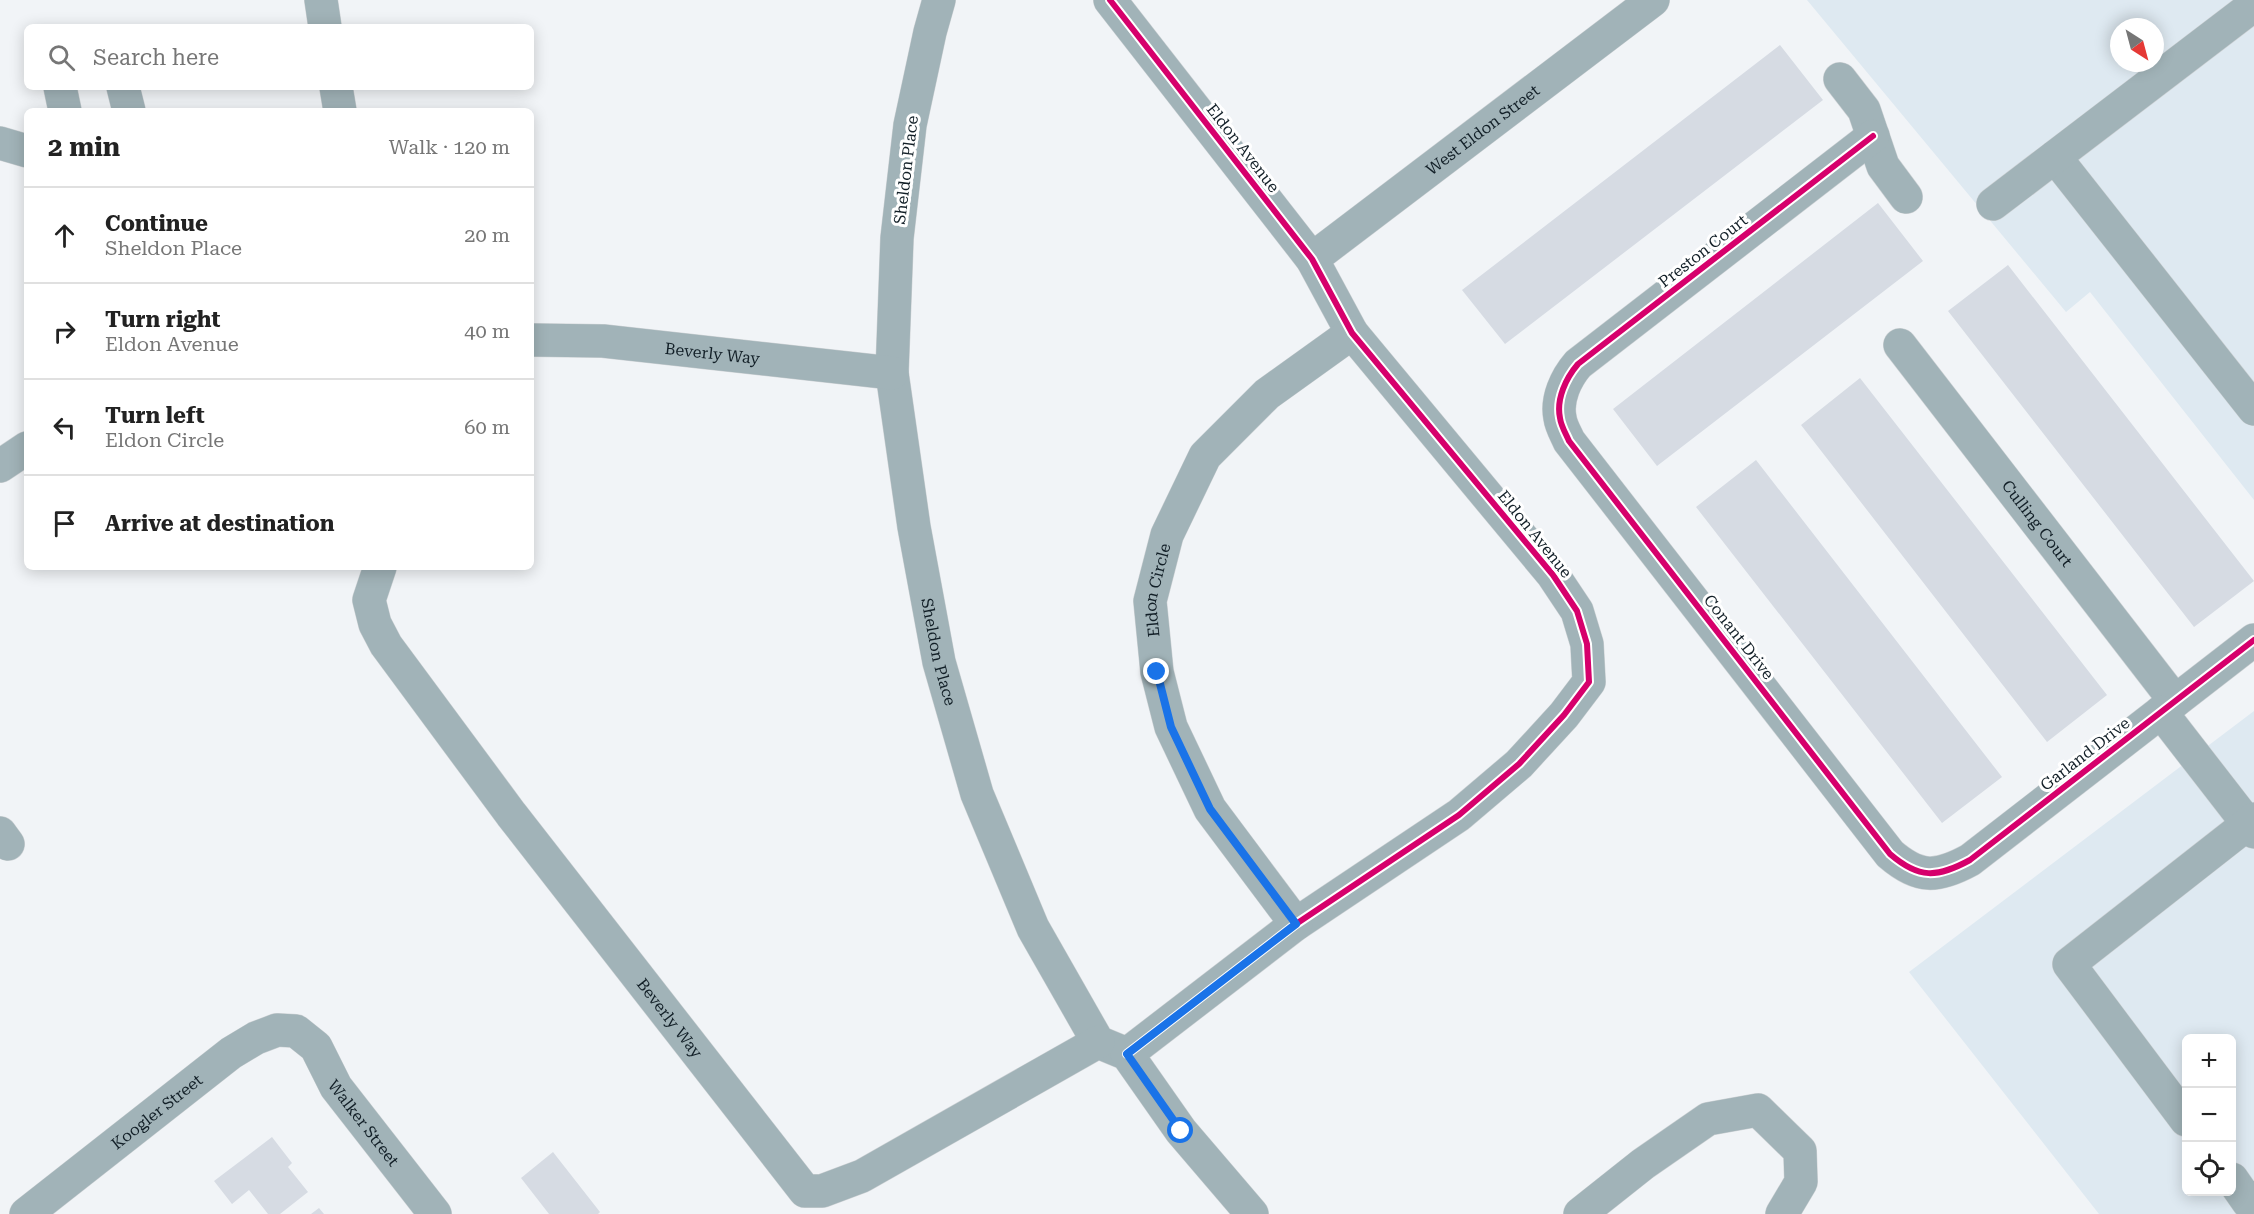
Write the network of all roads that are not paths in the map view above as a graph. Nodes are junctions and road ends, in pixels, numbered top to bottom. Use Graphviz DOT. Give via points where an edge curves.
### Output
graph roads {
  1 [pos="321,0"];
  2 [pos="939,0"];
  3 [pos="1110,0"];
  4 [pos="1653,0"];
  5 [pos="2254,5"];
  6 [pos="325,24"];
  7 [pos="1840,79"];
  8 [pos="61,90"];
  9 [pos="124,90"];
  10 [pos="336,90"];
  11 [pos="64,108"];
  12 [pos="128,108"];
  13 [pos="340,108"];
  14 [pos="1873,136"];
  15 [pos="0,143"];
  16 [pos="24,150"];
  17 [pos="2055,157"];
  18 [pos="1906,197"];
  19 [pos="1993,204"];
  20 [pos="1312,259"];
  21 [pos="1352,333"];
  22 [pos="534,340"];
  23 [pos="1900,345"];
  24 [pos="892,373"];
  25 [pos="1561,396"];
  26 [pos="2254,409"];
  27 [pos="24,450"];
  28 [pos="0,466"];
  29 [pos="379,570"];
  30 [pos="2254,640"];
  31 [pos="2168,706"];
  32 [pos="2252,825"];
  33 [pos="1926,875"];
  34 [pos="1296,924"];
  35 [pos="296,1031"];
  36 [pos="1113,1048"];
  37 [pos="2182,1113"];
  38 [pos="2236,1185"];
  39 [pos="2254,1198"];
  40 [pos="27,1214"];
  41 [pos="435,1214"];
  42 [pos="1252,1214"];
  43 [pos="1580,1214"];
  44 [pos="1782,1214"];
  1 -- 6 [label="street"];
  2 -- 24 [label="street, Sheldon Place" via="910,125 897,238"];
  3 -- 20 [label="street, Eldon Avenue"];
  4 -- 20 [label="street, West Eldon Street"];
  5 -- 17 [label="street"];
  7 -- 14 [label="street" via="1864,110"];
  8 -- 11 [label="street"];
  9 -- 12 [label="street"];
  10 -- 13 [label="street"];
  14 -- 18 [label="street" via="1883,166"];
  14 -- 25 [label="street, Preston Court" via="1578,364 1568,376"];
  15 -- 16 [label="street"];
  17 -- 19 [label="street"];
  17 -- 26 [label="street"];
  20 -- 21 [label="street, Eldon Avenue"];
  21 -- 34 [label="street, Eldon Circle" via="1267,394 1205,456 1167,535 1150,601 1157,672 1171,727 1210,809"];
  21 -- 34 [label="street, Eldon Avenue" via="1553,574 1577,611 1587,644 1589,681 1519,764 1459,815"];
  22 -- 24 [label="street, Beverly Way" via="603,341"];
  23 -- 31 [label="street, Culling Court"];
  24 -- 36 [label="street, Sheldon Place" via="914,527 939,662 977,794 1033,927"];
  25 -- 33 [label="street, Conant Drive" via="1560,417 1569,441 1890,854 1904,866"];
  27 -- 28 [label="street"];
  29 -- 36 [label="street, Beverly Way" via="369,600 386,645 805,1191 822,1191 862,1176"];
  30 -- 31 [label="street, Garland Drive"];
  31 -- 32 [label="street, Culling Court"];
  31 -- 33 [label="street, Garland Drive" via="1970,860 1950,871"];
  32 -- 37 [label="street" via="2069,964"];
  34 -- 36 [label="street, Eldon Avenue"];
  35 -- 40 [label="street, Koogler Street" via="277,1030 231,1053"];
  35 -- 41 [label="street, Walker Street" via="316,1047 336,1087"];
  36 -- 42 [label="street, Sheldon Place"];
  38 -- 39 [label="street" via="2248,1202"];
  43 -- 44 [label="street" via="1708,1119 1758,1110 1800,1151 1801,1182"];
}
